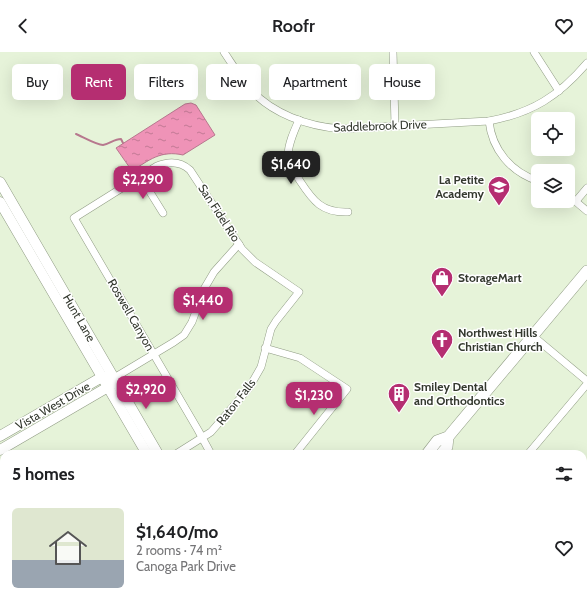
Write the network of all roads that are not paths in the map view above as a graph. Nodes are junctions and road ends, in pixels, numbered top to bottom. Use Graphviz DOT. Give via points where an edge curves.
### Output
graph roads {
  1 [pos="224,52"];
  2 [pos="393,52"];
  3 [pos="534,52"];
  4 [pos="587,63"];
  5 [pos="559,91"];
  6 [pos="299,120"];
  7 [pos="489,121"];
  8 [pos="395,125"];
  9 [pos="140,176"];
  10 [pos="531,178"];
  11 [pos="0,182"];
  12 [pos="587,188"];
  13 [pos="576,201"];
  14 [pos="0,202"];
  15 [pos="587,211"];
  16 [pos="348,212"];
  17 [pos="163,213"];
  18 [pos="74,218"];
  19 [pos="239,244"];
  20 [pos="587,271"];
  21 [pos="299,292"];
  22 [pos="60,294"];
  23 [pos="532,336"];
  24 [pos="265,348"];
  25 [pos="154,354"];
  26 [pos="102,377"];
  27 [pos="114,378"];
  28 [pos="587,382"];
  29 [pos="108,388"];
  30 [pos="77,392"];
  31 [pos="83,402"];
  32 [pos="0,436"];
  33 [pos="448,437"];
  34 [pos="203,438"];
  35 [pos="0,450"];
  36 [pos="145,450"];
  37 [pos="156,450"];
  38 [pos="183,450"];
  39 [pos="210,450"];
  40 [pos="298,450"];
  41 [pos="429,450"];
  42 [pos="444,450"];
  43 [pos="531,450"];
  1 -- 6 [label="street, Saddlebrook Drive" via="244,82 255,93 273,108"];
  2 -- 8 [label="street"];
  3 -- 5 [label="street"];
  4 -- 5 [label="street, Saddlebrook Drive"];
  5 -- 7 [label="street, Saddlebrook Drive" via="524,112"];
  6 -- 8 [label="street, Saddlebrook Drive" via="328,128"];
  6 -- 16 [label="street" via="289,147 288,156 292,169 316,203 332,211"];
  7 -- 8 [label="street, Saddlebrook Drive"];
  7 -- 10 [label="street" via="493,140 505,159"];
  9 -- 17 [label="street"];
  9 -- 18 [label="street, San Fidel Rio"];
  9 -- 19 [label="street, San Fidel Rio" via="166,162 186,166"];
  11 -- 22 [label="main road, Hunt Lane"];
  12 -- 13 [label="street"];
  13 -- 15 [label="street"];
  14 -- 22 [label="main road, Hunt Lane"];
  18 -- 25 [label="street, Roswell Canyon"];
  19 -- 21 [label="street, San Fidel Rio" via="255,262"];
  19 -- 25 [label="street" via="214,272 204,289 187,331"];
  20 -- 23 [label="main road"];
  21 -- 24 [label="street, Raton Falls" via="271,329"];
  22 -- 26 [label="main road, Hunt Lane"];
  22 -- 27 [label="main road, Hunt Lane"];
  23 -- 28 [label="street"];
  23 -- 33 [label="main road"];
  24 -- 34 [label="street, Raton Falls" via="260,367 249,388 218,426"];
  24 -- 40 [label="street" via="300,358 347,389"];
  25 -- 27 [label="street"];
  25 -- 34 [label="street, Roswell Canyon"];
  26 -- 27 [label="main road, Vista West Drive"];
  26 -- 29 [label="main road, Hunt Lane"];
  26 -- 30 [label="main road, Vista West Drive"];
  27 -- 29 [label="main road, Vista West Drive"];
  27 -- 37 [label="main road, Hunt Lane"];
  28 -- 43 [label="street"];
  29 -- 31 [label="main road, Vista West Drive"];
  29 -- 36 [label="main road, Hunt Lane"];
  30 -- 31 [label="main road"];
  30 -- 32 [label="main road, Vista West Drive"];
  31 -- 35 [label="main road, Vista West Drive"];
  33 -- 41 [label="main road" via="437,441"];
  33 -- 42 [label="main road"];
  34 -- 38 [label="street, Raton Falls"];
  34 -- 39 [label="street, Roswell Canyon"];
}
